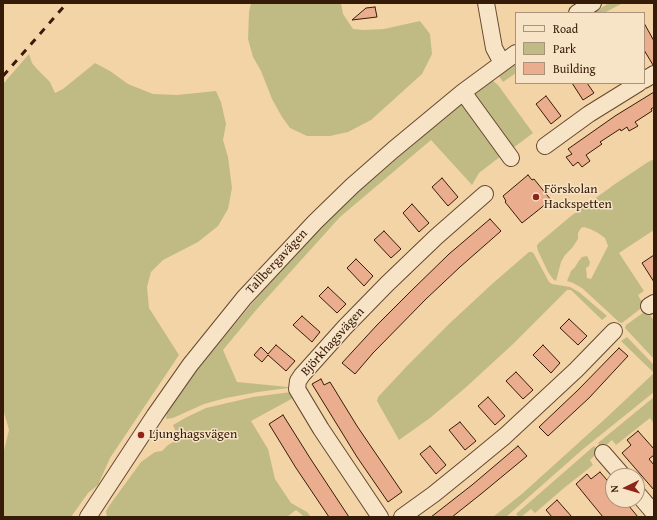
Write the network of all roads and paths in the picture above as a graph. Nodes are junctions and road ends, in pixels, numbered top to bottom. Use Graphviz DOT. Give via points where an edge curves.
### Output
graph roads {
  1 [pos="486,3"];
  2 [pos="594,3"];
  3 [pos="579,12"];
  4 [pos="515,54"];
  5 [pos="502,63"];
  6 [pos="654,74"];
  7 [pos="645,79"];
  8 [pos="637,84"];
  9 [pos="463,92"];
  10 [pos="545,146"];
  11 [pos="511,158"];
  12 [pos="485,194"];
  13 [pos="614,331"];
  14 [pos="603,453"];
  15 [pos="616,468"];
  16 [pos="645,502"];
  17 [pos="654,513"];
  18 [pos="88,517"];
  19 [pos="380,517"];
  20 [pos="402,517"];
  1 -- 5 [label="street" via="494,48"];
  2 -- 3 [label="street"];
  4 -- 5 [label="street, Tallbergavägen"];
  5 -- 9 [label="street, Tallbergavägen"];
  6 -- 7 [label="street"];
  8 -- 10 [label="street" via="589,114"];
  9 -- 11 [label="street"];
  9 -- 18 [label="street, Tallbergavägen" via="352,186 244,298 154,414"];
  12 -- 19 [label="street, Björkhagsvägen" via="387,284 298,381 297,389 321,429"];
  13 -- 20 [label="street" via="505,436"];
  14 -- 15 [label="street"];
  16 -- 17 [label="street"];
}
